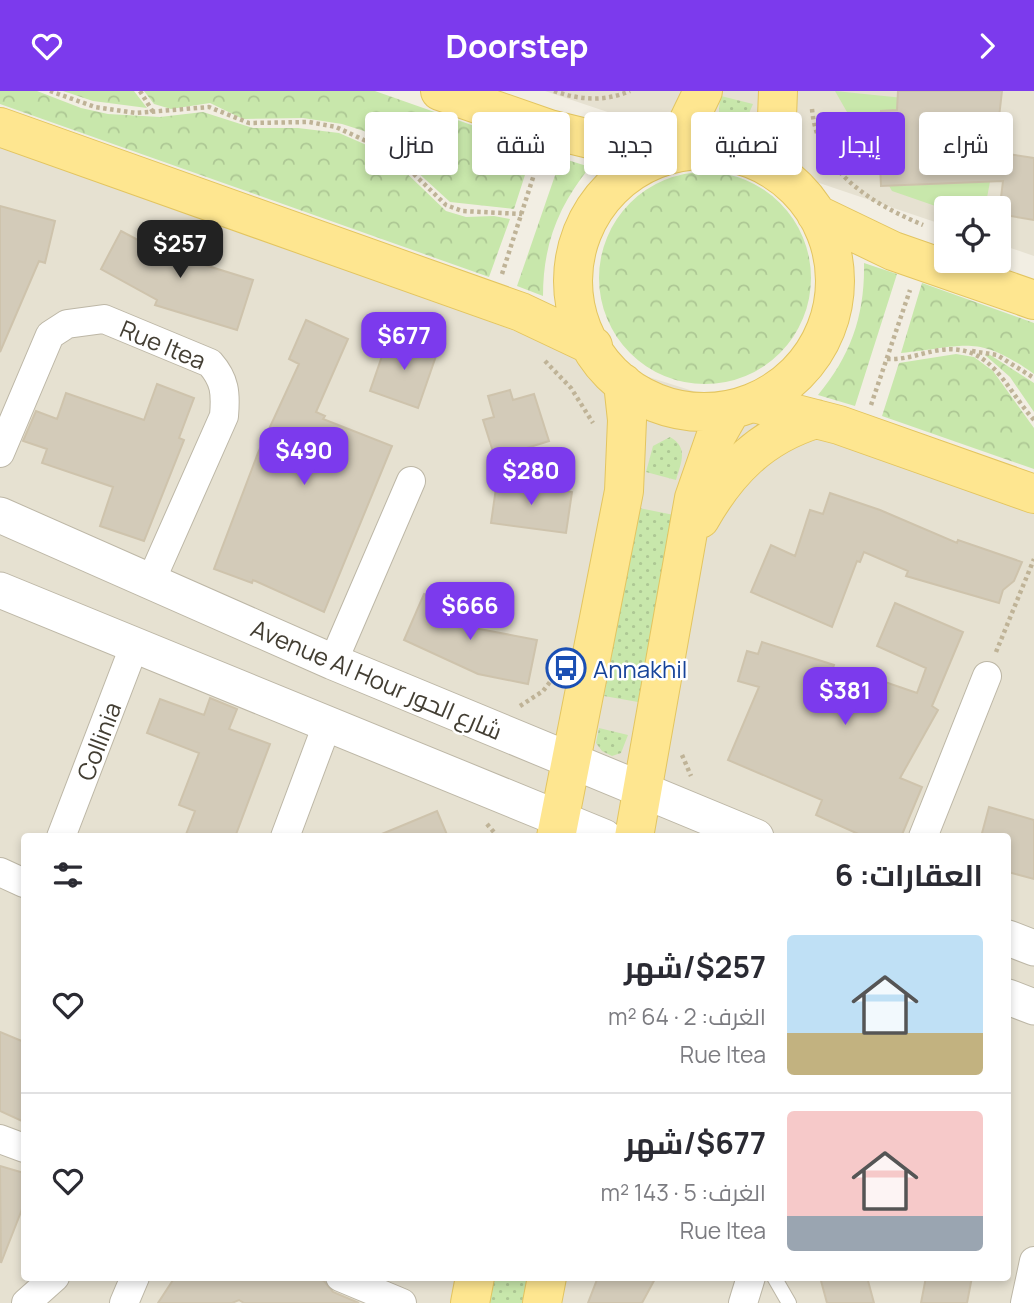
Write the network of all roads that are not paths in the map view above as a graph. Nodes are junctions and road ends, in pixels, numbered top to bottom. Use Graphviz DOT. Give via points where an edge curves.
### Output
graph roads {
  1 [pos="440,91"];
  2 [pos="702,91"];
  3 [pos="0,127"];
  4 [pos="584,136"];
  5 [pos="677,136"];
  6 [pos="623,175"];
  7 [pos="781,175"];
  8 [pos="816,214"];
  9 [pos="1034,300"];
  10 [pos="593,346"];
  11 [pos="623,383"];
  12 [pos="743,406"];
  13 [pos="816,419"];
  14 [pos="0,453"];
  15 [pos="411,481"];
  16 [pos="1034,494"];
  17 [pos="0,515"];
  18 [pos="686,542"];
  19 [pos="150,583"];
  20 [pos="0,590"];
  21 [pos="135,644"];
  22 [pos="333,662"];
  23 [pos="987,676"];
  24 [pos="328,722"];
  25 [pos="571,760"];
  26 [pos="642,790"];
  27 [pos="558,828"];
  28 [pos="63,833"];
  29 [pos="286,833"];
  30 [pos="584,833"];
  31 [pos="635,833"];
  32 [pos="746,833"];
  33 [pos="925,833"];
  34 [pos="0,873"];
  35 [pos="21,882"];
  36 [pos="1011,939"];
  37 [pos="1034,948"];
  38 [pos="1011,998"];
  39 [pos="1034,1007"];
  40 [pos="0,1139"];
  41 [pos="21,1148"];
  42 [pos="1034,1261"];
  43 [pos="51,1281"];
  44 [pos="133,1281"];
  45 [pos="350,1281"];
  46 [pos="474,1281"];
  47 [pos="546,1281"];
  48 [pos="750,1281"];
  49 [pos="776,1281"];
  50 [pos="26,1303"];
  51 [pos="124,1303"];
  52 [pos="402,1303"];
  53 [pos="470,1303"];
  54 [pos="542,1303"];
  55 [pos="743,1303"];
  56 [pos="789,1303"];
  57 [pos="1025,1303"];
  1 -- 4 [label="main road"];
  2 -- 5 [label="main road"];
  3 -- 10 [label="main road" via="545,322"];
  6 -- 10 [label="main road" via="597,200 579,234 572,272 577,311"];
  7 -- 8 [label="main road"];
  8 -- 9 [label="main road" via="920,260"];
  8 -- 12 [label="main road" via="829,239 835,267 830,323 802,372 780,390"];
  10 -- 11 [label="main road"];
  11 -- 12 [label="main road" via="674,409 703,413"];
  11 -- 25 [label="main road" via="627,420 624,491"];
  12 -- 13 [label="main road"];
  12 -- 18 [label="main road" via="703,467"];
  13 -- 16 [label="main road"];
  13 -- 18 [label="main road" via="782,432 739,464"];
  14 -- 19 [label="street, Rue Itea" via="50,335 67,324 104,319 210,363 222,377 224,416"];
  15 -- 22 [label="street"];
  17 -- 19 [label="street, Avenue Al Hour شارع الحور"];
  18 -- 26 [label="main road"];
  19 -- 22 [label="street, Avenue Al Hour شارع الحور"];
  20 -- 21 [label="street"];
  21 -- 24 [label="street"];
  21 -- 28 [label="street, Collinia"];
  22 -- 25 [label="street, Avenue Al Hour شارع الحور"];
  23 -- 33 [label="street"];
  24 -- 27 [label="street" via="487,788"];
  24 -- 29 [label="street"];
  25 -- 26 [label="street, Avenue Al Hour شارع الحور"];
  25 -- 27 [label="main road"];
  26 -- 31 [label="main road"];
  26 -- 32 [label="street, Avenue Al Hour شارع الحور"];
  27 -- 30 [label="street"];
  34 -- 35 [label="street"];
  36 -- 37 [label="street"];
  38 -- 39 [label="street"];
  40 -- 41 [label="street"];
  42 -- 57 [label="street"];
  43 -- 50 [label="street"];
  44 -- 51 [label="street"];
  45 -- 52 [label="street"];
  46 -- 53 [label="main road"];
  47 -- 54 [label="main road"];
  48 -- 55 [label="street"];
  49 -- 56 [label="lane"];
}
